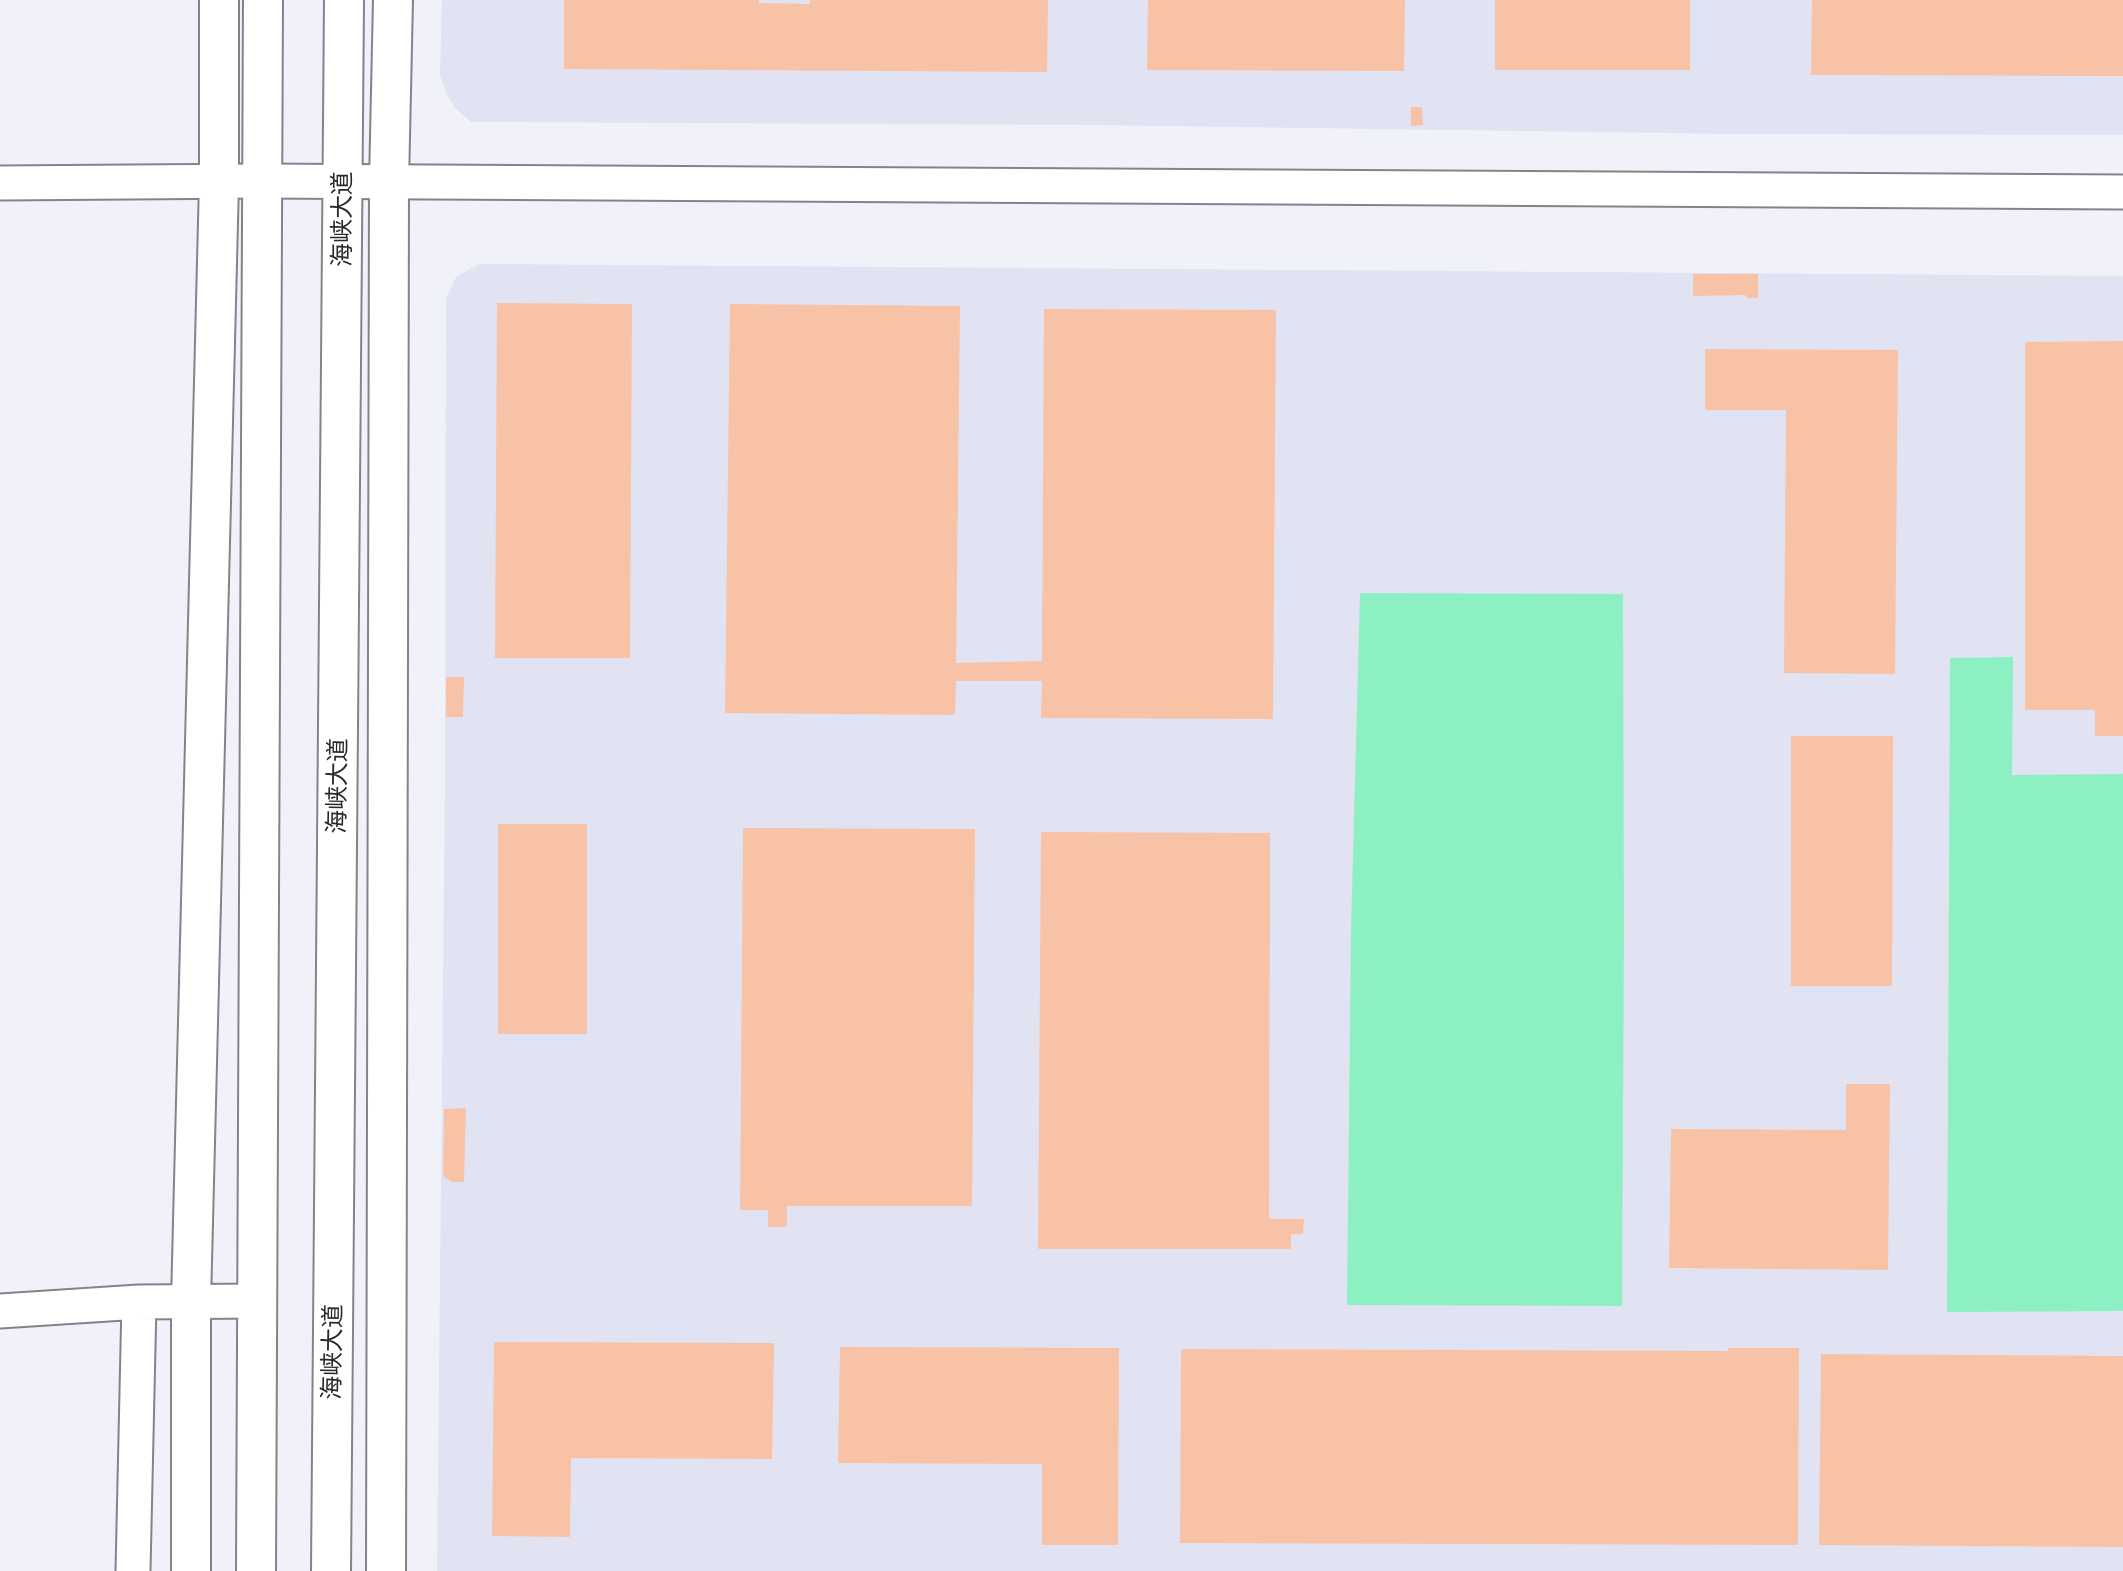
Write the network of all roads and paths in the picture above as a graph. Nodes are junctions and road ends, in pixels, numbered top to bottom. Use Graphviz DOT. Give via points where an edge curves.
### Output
graph roads {
  1 [pos="219,0"];
  2 [pos="263,0"];
  3 [pos="344,0"];
  4 [pos="393,0"];
  5 [pos="261,181"];
  6 [pos="219,182"];
  7 [pos="343,182"];
  8 [pos="0,183"];
  9 [pos="389,183"];
  10 [pos="2123,192"];
  11 [pos="257,1301"];
  12 [pos="139,1302"];
  13 [pos="191,1302"];
  14 [pos="0,1311"];
  15 [pos="133,1571"];
  16 [pos="191,1571"];
  17 [pos="256,1571"];
  18 [pos="331,1571"];
  19 [pos="386,1571"];
  1 -- 6 [label="main road"];
  2 -- 5 [label="main road"];
  3 -- 7 [label="main road, 海峡大道"];
  4 -- 9 [label="main road"];
  5 -- 6 [label="street"];
  5 -- 7 [label="street"];
  5 -- 11 [label="main road"];
  6 -- 8 [label="street"];
  6 -- 13 [label="main road"];
  7 -- 9 [label="street"];
  7 -- 18 [label="main road, 海峡大道"];
  9 -- 10 [label="street"];
  9 -- 19 [label="main road"];
  11 -- 13 [label="street"];
  11 -- 17 [label="main road"];
  12 -- 13 [label="street"];
  12 -- 14 [label="street"];
  12 -- 15 [label="street"];
  13 -- 16 [label="main road"];
}
